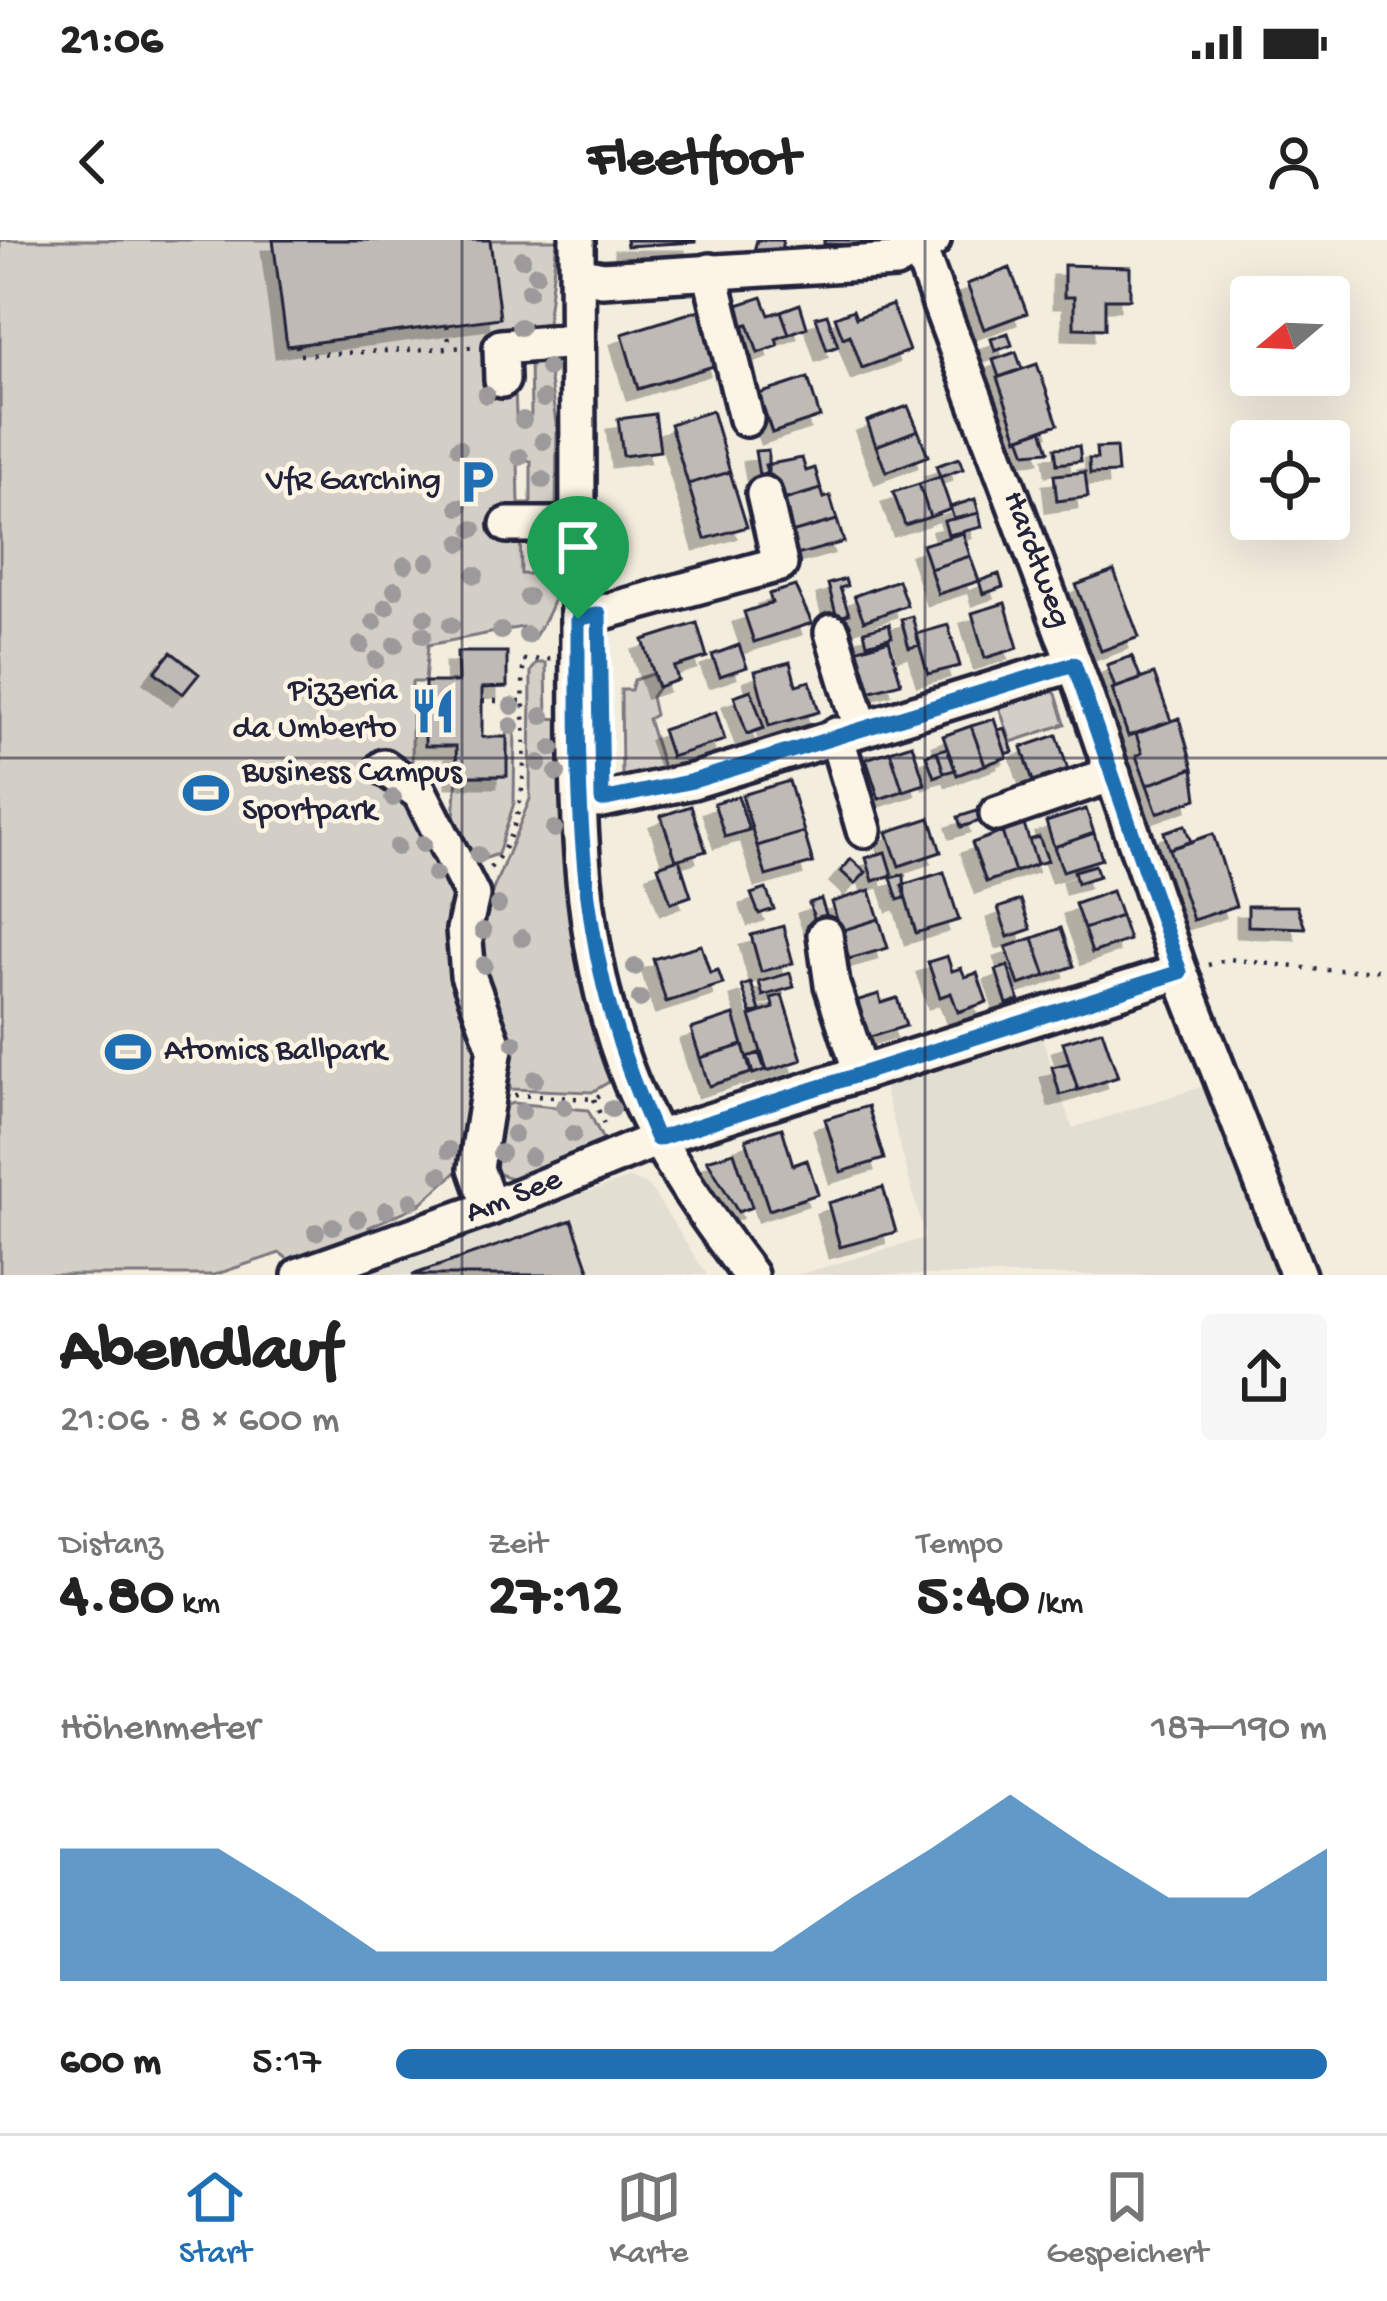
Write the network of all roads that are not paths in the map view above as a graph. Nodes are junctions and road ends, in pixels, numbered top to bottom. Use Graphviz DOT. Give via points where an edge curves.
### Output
graph roads {
  1 [pos="926,244"];
  2 [pos="816,254"];
  3 [pos="578,257"];
  4 [pos="710,271"];
  5 [pos="577,341"];
  6 [pos="501,363"];
  7 [pos="746,419"];
  8 [pos="764,494"];
  9 [pos="508,525"];
  10 [pos="577,525"];
  11 [pos="578,619"];
  12 [pos="832,632"];
  13 [pos="1074,664"];
  14 [pos="848,732"];
  15 [pos="383,767"];
  16 [pos="1113,774"];
  17 [pos="580,800"];
  18 [pos="998,814"];
  19 [pos="864,830"];
  20 [pos="825,935"];
  21 [pos="1180,972"];
  22 [pos="861,1073"];
  23 [pos="657,1139"];
  24 [pos="490,1208"];
  25 [pos="300,1275"];
  26 [pos="750,1275"];
  27 [pos="1298,1275"];
  1 -- 2 [label="street" via="895,261"];
  1 -- 13 [label="street, Hardtweg"];
  2 -- 4 [label="street"];
  3 -- 4 [label="street" via="602,279"];
  3 -- 5 [label="street"];
  4 -- 7 [label="street"];
  5 -- 6 [label="street"];
  5 -- 10 [label="street"];
  8 -- 11 [label="street" via="780,564 643,589"];
  9 -- 10 [label="street"];
  10 -- 11 [label="street"];
  11 -- 17 [label="street"];
  12 -- 14 [label="street"];
  13 -- 14 [label="street"];
  13 -- 16 [label="street, Hardtweg"];
  14 -- 17 [label="street" via="693,781"];
  14 -- 19 [label="street"];
  15 -- 24 [label="street" via="420,793 472,895 464,930 468,975 495,1048 476,1168"];
  16 -- 18 [label="street"];
  16 -- 21 [label="street, Hardtweg"];
  17 -- 23 [label="street" via="593,954"];
  20 -- 22 [label="street"];
  21 -- 22 [label="street, Am See"];
  21 -- 27 [label="street, Hardtweg"];
  22 -- 23 [label="street, Am See"];
  23 -- 24 [label="street, Am See"];
  23 -- 26 [label="street"];
  24 -- 25 [label="street, Am See"];
}
